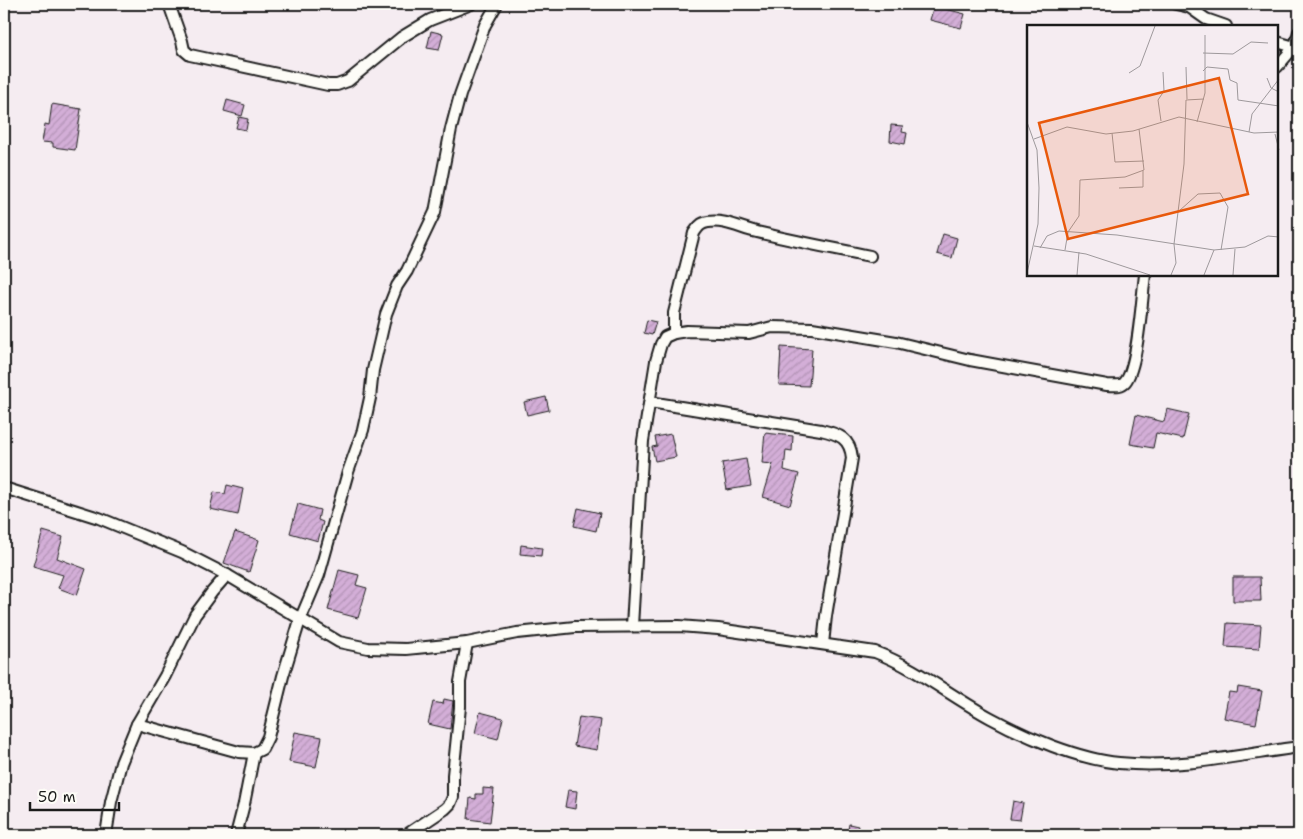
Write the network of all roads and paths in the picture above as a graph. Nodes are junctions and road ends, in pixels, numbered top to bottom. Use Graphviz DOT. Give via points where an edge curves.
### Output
graph roads {
  1 [pos="169,4"];
  2 [pos="471,4"];
  3 [pos="497,4"];
  4 [pos="1176,4"];
  5 [pos="1223,25"];
  6 [pos="1299,32"];
  7 [pos="1278,42"];
  8 [pos="1297,47"];
  9 [pos="1278,66"];
  10 [pos="870,256"];
  11 [pos="1145,276"];
  12 [pos="674,333"];
  13 [pos="650,402"];
  14 [pos="4,488"];
  15 [pos="227,575"];
  16 [pos="300,620"];
  17 [pos="632,626"];
  18 [pos="467,643"];
  19 [pos="823,644"];
  20 [pos="137,724"];
  21 [pos="1299,747"];
  22 [pos="254,753"];
  23 [pos="106,835"];
  24 [pos="236,835"];
  25 [pos="406,835"];
  1 -- 2 [label="street" via="184,50 190,56 337,85 348,81 402,37 430,20"];
  3 -- 16 [label="street" via="484,25 460,95 435,212 386,314 363,430 319,575"];
  4 -- 5 [label="street"];
  6 -- 8 [label="street"];
  7 -- 8 [label="street"];
  8 -- 9 [label="street"];
  10 -- 12 [label="street" via="728,224 705,222 694,233 691,242 674,313"];
  11 -- 12 [label="street" via="1133,364 1125,382 1119,385 970,360 896,342 812,328 772,327 749,333"];
  12 -- 13 [label="street" via="661,344"];
  13 -- 17 [label="street" via="643,441"];
  13 -- 19 [label="street" via="834,433 849,444 852,458"];
  14 -- 15 [label="street" via="99,518 182,552"];
  15 -- 16 [label="street"];
  15 -- 20 [label="street" via="195,615"];
  16 -- 18 [label="street" via="339,642 368,648 406,649"];
  16 -- 22 [label="street" via="268,738 262,749"];
  17 -- 18 [label="street" via="575,627"];
  17 -- 19 [label="street" via="718,629"];
  18 -- 25 [label="street" via="460,682 453,797 445,809"];
  19 -- 21 [label="street" via="886,656 991,718 1086,757 1118,763 1176,764"];
  20 -- 22 [label="street" via="239,752"];
  20 -- 23 [label="street" via="110,802"];
  22 -- 24 [label="street"];
}
